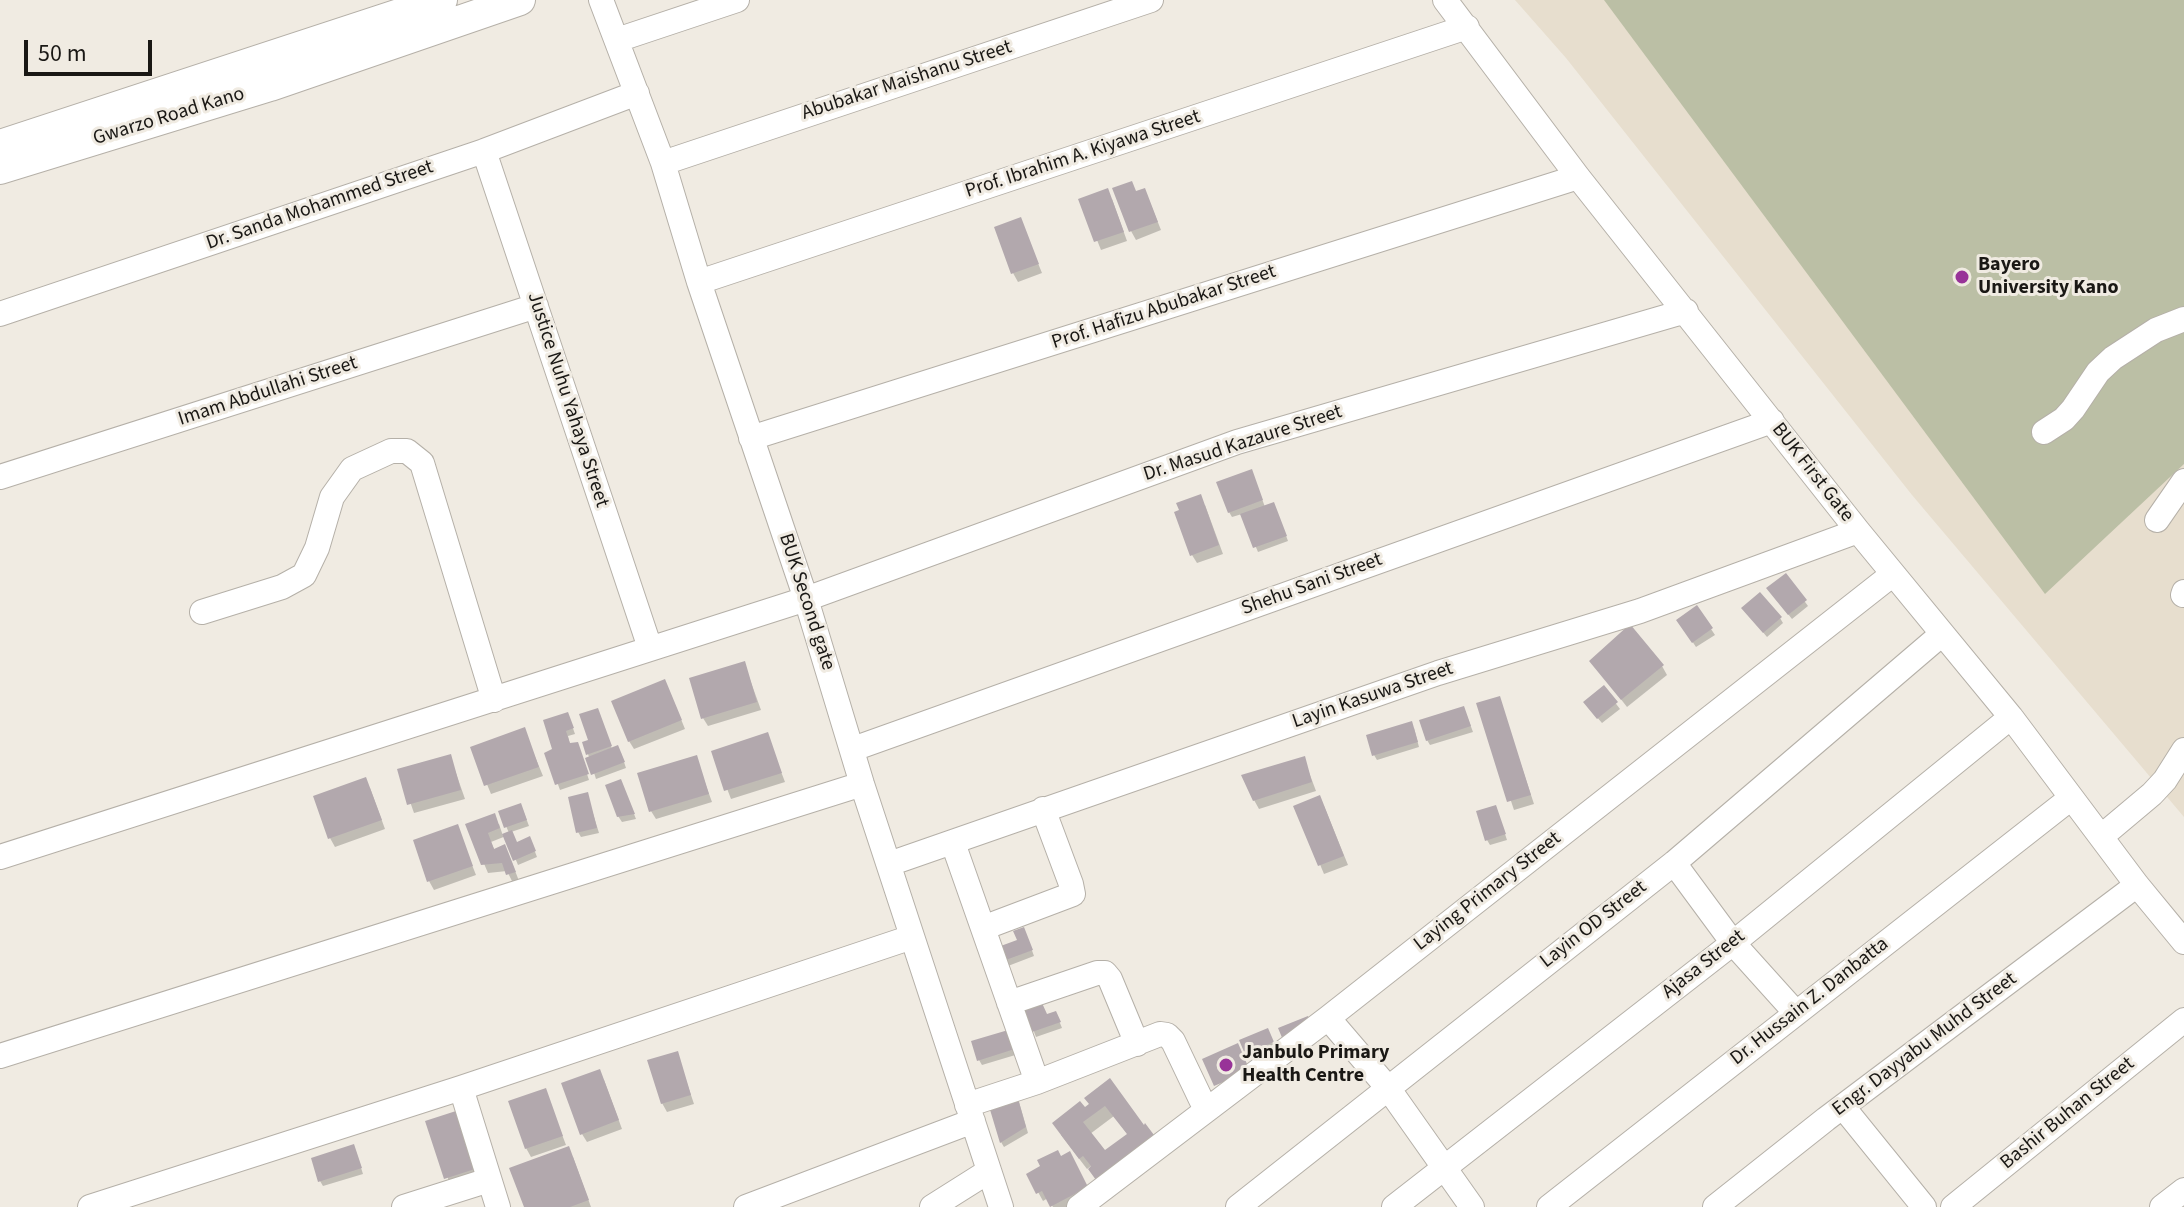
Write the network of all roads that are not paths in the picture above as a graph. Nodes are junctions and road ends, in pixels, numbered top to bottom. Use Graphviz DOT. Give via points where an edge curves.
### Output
graph roads {
  1 [pos="442,0"];
  2 [pos="520,0"];
  3 [pos="601,0"];
  4 [pos="737,0"];
  5 [pos="1151,0"];
  6 [pos="1445,0"];
  7 [pos="1467,27"];
  8 [pos="617,40"];
  9 [pos="637,93"];
  10 [pos="0,145"];
  11 [pos="484,151"];
  12 [pos="663,163"];
  13 [pos="0,169"];
  14 [pos="1578,177"];
  15 [pos="699,282"];
  16 [pos="536,306"];
  17 [pos="1686,311"];
  18 [pos="0,314"];
  19 [pos="2184,319"];
  20 [pos="1772,421"];
  21 [pos="2044,432"];
  22 [pos="751,438"];
  23 [pos="0,477"];
  24 [pos="2184,481"];
  25 [pos="2157,520"];
  26 [pos="1858,531"];
  27 [pos="1893,574"];
  28 [pos="806,599"];
  29 [pos="202,612"];
  30 [pos="1942,634"];
  31 [pos="650,648"];
  32 [pos="494,700"];
  33 [pos="2011,717"];
  34 [pos="853,749"];
  35 [pos="2184,750"];
  36 [pos="862,784"];
  37 [pos="2071,798"];
  38 [pos="1043,809"];
  39 [pos="2102,836"];
  40 [pos="953,843"];
  41 [pos="0,857"];
  42 [pos="1674,863"];
  43 [pos="889,864"];
  44 [pos="2137,885"];
  45 [pos="983,928"];
  46 [pos="912,937"];
  47 [pos="2184,942"];
  48 [pos="1733,943"];
  49 [pos="1009,1003"];
  50 [pos="1796,1013"];
  51 [pos="1328,1018"];
  52 [pos="2184,1020"];
  53 [pos="1137,1044"];
  54 [pos="0,1056"];
  55 [pos="1037,1082"];
  56 [pos="461,1088"];
  57 [pos="1388,1088"];
  58 [pos="1843,1107"];
  59 [pos="1206,1110"];
  60 [pos="970,1113"];
  61 [pos="1447,1168"];
  62 [pos="989,1171"];
  63 [pos="489,1180"];
  64 [pos="90,1207"];
  65 [pos="404,1207"];
  66 [pos="498,1207"];
  67 [pos="748,1207"];
  68 [pos="932,1207"];
  69 [pos="1001,1207"];
  70 [pos="1079,1207"];
  71 [pos="1238,1207"];
  72 [pos="1394,1207"];
  73 [pos="1472,1207"];
  74 [pos="1549,1207"];
  75 [pos="1715,1207"];
  76 [pos="1924,1207"];
  77 [pos="1953,1207"];
  1 -- 10 [label="main road"];
  2 -- 13 [label="main road, Gwarzo Road Kano" via="270,86"];
  3 -- 8 [label="street, BUK Second gate"];
  4 -- 8 [label="street"];
  5 -- 12 [label="street, Abubakar Maishanu Street"];
  6 -- 7 [label="street, BUK First Gate"];
  7 -- 14 [label="street, BUK First Gate"];
  7 -- 15 [label="street, Prof. Ibrahim A. Kiyawa Street"];
  8 -- 9 [label="street, BUK Second gate"];
  9 -- 11 [label="street, Dr. Sanda Mohammed Street"];
  9 -- 12 [label="street, BUK Second gate"];
  11 -- 16 [label="street, Justice Nuhu Yahaya Street"];
  11 -- 18 [label="street, Dr. Sanda Mohammed Street"];
  12 -- 15 [label="street, BUK Second gate"];
  14 -- 17 [label="street, BUK First Gate"];
  14 -- 22 [label="street, Prof. Hafizu Abubakar Street"];
  15 -- 22 [label="street, BUK Second gate"];
  16 -- 23 [label="street, Imam Abdullahi Street"];
  16 -- 31 [label="street, Justice Nuhu Yahaya Street"];
  17 -- 20 [label="street, BUK First Gate"];
  17 -- 28 [label="street, Dr. Masud Kazaure Street" via="1237,442"];
  19 -- 21 [label="street" via="2113,358 2064,419"];
  20 -- 26 [label="street, BUK First Gate"];
  20 -- 34 [label="street, Shehu Sani Street"];
  22 -- 28 [label="street, BUK Second gate"];
  24 -- 25 [label="street"];
  26 -- 27 [label="street, BUK First Gate"];
  26 -- 38 [label="street, Layin Kasuwa Street" via="1640,611 1438,673"];
  27 -- 30 [label="street, BUK First Gate"];
  27 -- 51 [label="street, Laying Primary Street"];
  28 -- 31 [label="street, Dr. Masud Kazaure Street"];
  28 -- 34 [label="street, BUK Second gate"];
  29 -- 32 [label="street" via="304,575 332,497 352,469 391,451 407,451 422,463"];
  30 -- 33 [label="street, BUK First Gate"];
  30 -- 42 [label="street, Layin OD Street"];
  31 -- 32 [label="street, Dr. Masud Kazaure Street"];
  32 -- 41 [label="street, Dr. Masud Kazaure Street"];
  33 -- 37 [label="street, BUK First Gate"];
  33 -- 48 [label="street, Ajasa Street"];
  34 -- 36 [label="street, BUK Second gate"];
  35 -- 39 [label="street" via="2152,794"];
  36 -- 43 [label="street, BUK Second gate"];
  36 -- 54 [label="street"];
  37 -- 39 [label="street, BUK First Gate"];
  37 -- 50 [label="street, Dr. Hussain Z. Danbatta"];
  38 -- 40 [label="street, Layin Kasuwa Street"];
  38 -- 45 [label="street" via="1073,894"];
  39 -- 44 [label="street, BUK First Gate"];
  40 -- 43 [label="street, Layin Kasuwa Street"];
  40 -- 45 [label="street"];
  42 -- 48 [label="street"];
  42 -- 57 [label="street, Layin OD Street"];
  43 -- 46 [label="street, BUK Second gate"];
  44 -- 47 [label="street, BUK First Gate"];
  44 -- 58 [label="street, Engr. Dayyabu Muhd Street"];
  45 -- 49 [label="street"];
  46 -- 56 [label="street"];
  46 -- 60 [label="street, BUK Second gate"];
  48 -- 50 [label="street"];
  48 -- 61 [label="street, Ajasa Street"];
  49 -- 53 [label="street" via="1105,973"];
  49 -- 55 [label="street"];
  50 -- 74 [label="street, Dr. Hussain Z. Danbatta"];
  51 -- 57 [label="street"];
  51 -- 59 [label="street, Laying Primary Street"];
  52 -- 77 [label="street, Bashir Buhan Street"];
  53 -- 55 [label="street"];
  53 -- 59 [label="street" via="1167,1035"];
  55 -- 60 [label="street"];
  56 -- 63 [label="street"];
  56 -- 64 [label="street"];
  57 -- 61 [label="street"];
  57 -- 71 [label="street, Layin OD Street"];
  58 -- 75 [label="street, Engr. Dayyabu Muhd Street"];
  58 -- 76 [label="street"];
  59 -- 70 [label="street, Laying Primary Street"];
  60 -- 62 [label="street, BUK Second gate"];
  60 -- 67 [label="street"];
  61 -- 72 [label="street, Ajasa Street"];
  61 -- 73 [label="street"];
  62 -- 68 [label="street"];
  62 -- 69 [label="street, BUK Second gate"];
  63 -- 65 [label="street"];
  63 -- 66 [label="street"];
}
